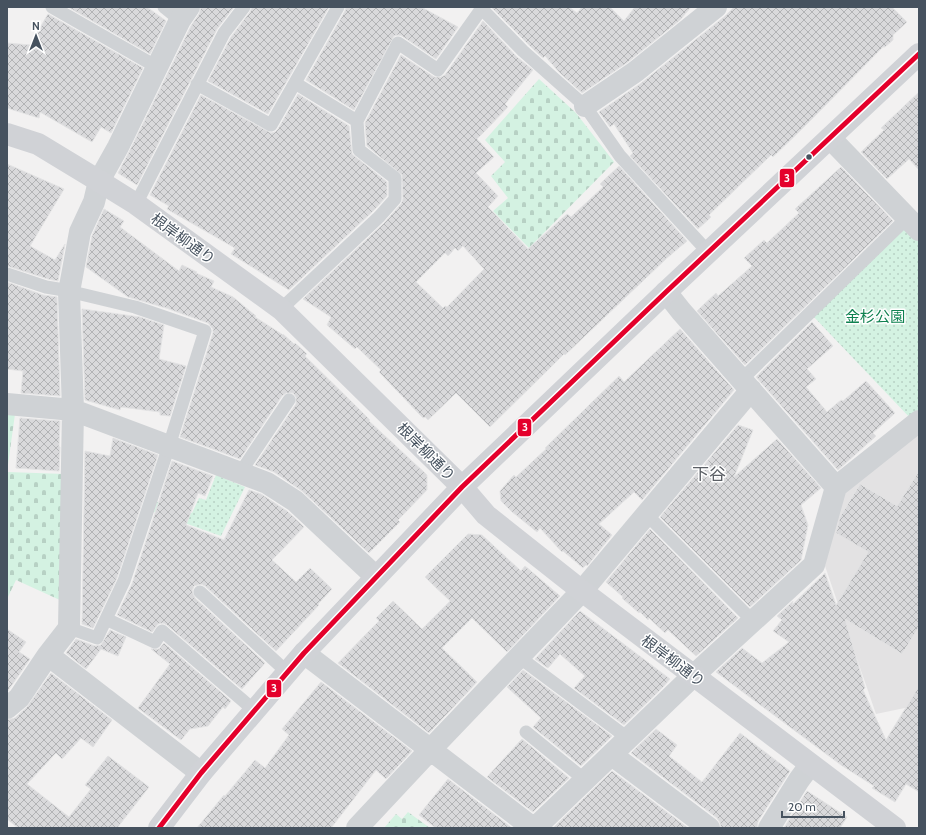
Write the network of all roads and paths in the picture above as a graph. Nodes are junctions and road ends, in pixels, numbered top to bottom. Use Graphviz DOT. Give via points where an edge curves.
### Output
graph roads {
  1 [pos="52,7"];
  2 [pos="244,7"];
  3 [pos="338,7"];
  4 [pos="716,7"];
  5 [pos="481,8"];
  6 [pos="178,11"];
  7 [pos="919,54"];
  8 [pos="157,67"];
  9 [pos="295,83"];
  10 [pos="197,84"];
  11 [pos="585,106"];
  12 [pos="357,121"];
  13 [pos="7,134"];
  14 [pos="830,138"];
  15 [pos="99,180"];
  16 [pos="136,204"];
  17 [pos="913,224"];
  18 [pos="709,253"];
  19 [pos="7,274"];
  20 [pos="69,292"];
  21 [pos="666,292"];
  22 [pos="281,309"];
  23 [pos="746,385"];
  24 [pos="289,400"];
  25 [pos="7,404"];
  26 [pos="73,410"];
  27 [pos="919,421"];
  28 [pos="169,446"];
  29 [pos="240,473"];
  30 [pos="462,487"];
  31 [pos="836,487"];
  32 [pos="646,514"];
  33 [pos="376,577"];
  34 [pos="582,591"];
  35 [pos="200,592"];
  36 [pos="106,619"];
  37 [pos="753,621"];
  38 [pos="69,628"];
  39 [pos="304,653"];
  40 [pos="48,655"];
  41 [pos="518,657"];
  42 [pos="287,672"];
  43 [pos="693,676"];
  44 [pos="7,708"];
  45 [pos="254,710"];
  46 [pos="526,732"];
  47 [pos="629,739"];
  48 [pos="430,750"];
  49 [pos="612,754"];
  50 [pos="810,765"];
  51 [pos="201,772"];
  52 [pos="585,780"];
  53 [pos="164,826"];
  54 [pos="357,828"];
  55 [pos="534,828"];
  56 [pos="709,828"];
  57 [pos="769,828"];
  58 [pos="895,828"];
  1 -- 8 [label="lane"];
  2 -- 10 [label="lane" via="224,33"];
  3 -- 9 [label="lane"];
  4 -- 11 [label="street" via="635,72"];
  5 -- 11 [label="lane" via="523,51"];
  5 -- 12 [label="lane" via="438,70 398,43"];
  6 -- 8 [label="street"];
  7 -- 14 [label="street"];
  8 -- 15 [label="street"];
  9 -- 10 [label="lane" via="271,125"];
  9 -- 12 [label="lane"];
  10 -- 16 [label="lane"];
  11 -- 18 [label="lane" via="620,156"];
  12 -- 22 [label="lane" via="359,150 395,178 395,198"];
  13 -- 15 [label="street, 根岸柳通り" via="38,144"];
  14 -- 17 [label="street"];
  14 -- 18 [label="street"];
  15 -- 16 [label="street, 根岸柳通り"];
  15 -- 20 [label="street" via="94,202 80,232"];
  16 -- 22 [label="street, 根岸柳通り"];
  17 -- 23 [label="lane"];
  18 -- 21 [label="street"];
  19 -- 20 [label="lane"];
  20 -- 26 [label="street"];
  20 -- 28 [label="lane" via="136,306 205,331"];
  21 -- 23 [label="street"];
  21 -- 30 [label="street"];
  22 -- 30 [label="street, 根岸柳通り"];
  23 -- 31 [label="street"];
  23 -- 32 [label="street"];
  24 -- 29 [label="lane"];
  25 -- 26 [label="street"];
  26 -- 28 [label="street"];
  26 -- 38 [label="street"];
  27 -- 31 [label="street"];
  28 -- 29 [label="street"];
  28 -- 36 [label="lane" via="124,581"];
  29 -- 33 [label="street" via="267,483 295,501"];
  30 -- 33 [label="street"];
  30 -- 34 [label="street, 根岸柳通り" via="486,515"];
  31 -- 37 [label="street" via="814,565"];
  32 -- 34 [label="street"];
  32 -- 37 [label="lane"];
  33 -- 39 [label="street"];
  34 -- 41 [label="street"];
  34 -- 43 [label="street, 根岸柳通り"];
  35 -- 42 [label="lane"];
  36 -- 38 [label="lane" via="97,638"];
  36 -- 45 [label="lane" via="155,642 162,631"];
  37 -- 43 [label="street"];
  38 -- 40 [label="street"];
  39 -- 42 [label="street"];
  39 -- 48 [label="street"];
  40 -- 44 [label="street" via="19,698"];
  40 -- 51 [label="street"];
  41 -- 47 [label="lane"];
  41 -- 48 [label="street"];
  42 -- 45 [label="street"];
  43 -- 47 [label="street"];
  43 -- 50 [label="street, 根岸柳通り"];
  45 -- 51 [label="street"];
  46 -- 52 [label="lane"];
  47 -- 49 [label="street"];
  48 -- 54 [label="street"];
  48 -- 55 [label="street"];
  49 -- 52 [label="street"];
  49 -- 56 [label="street"];
  50 -- 57 [label="street"];
  50 -- 58 [label="street, 根岸柳通り"];
  51 -- 53 [label="street"];
  52 -- 55 [label="street"];
}
